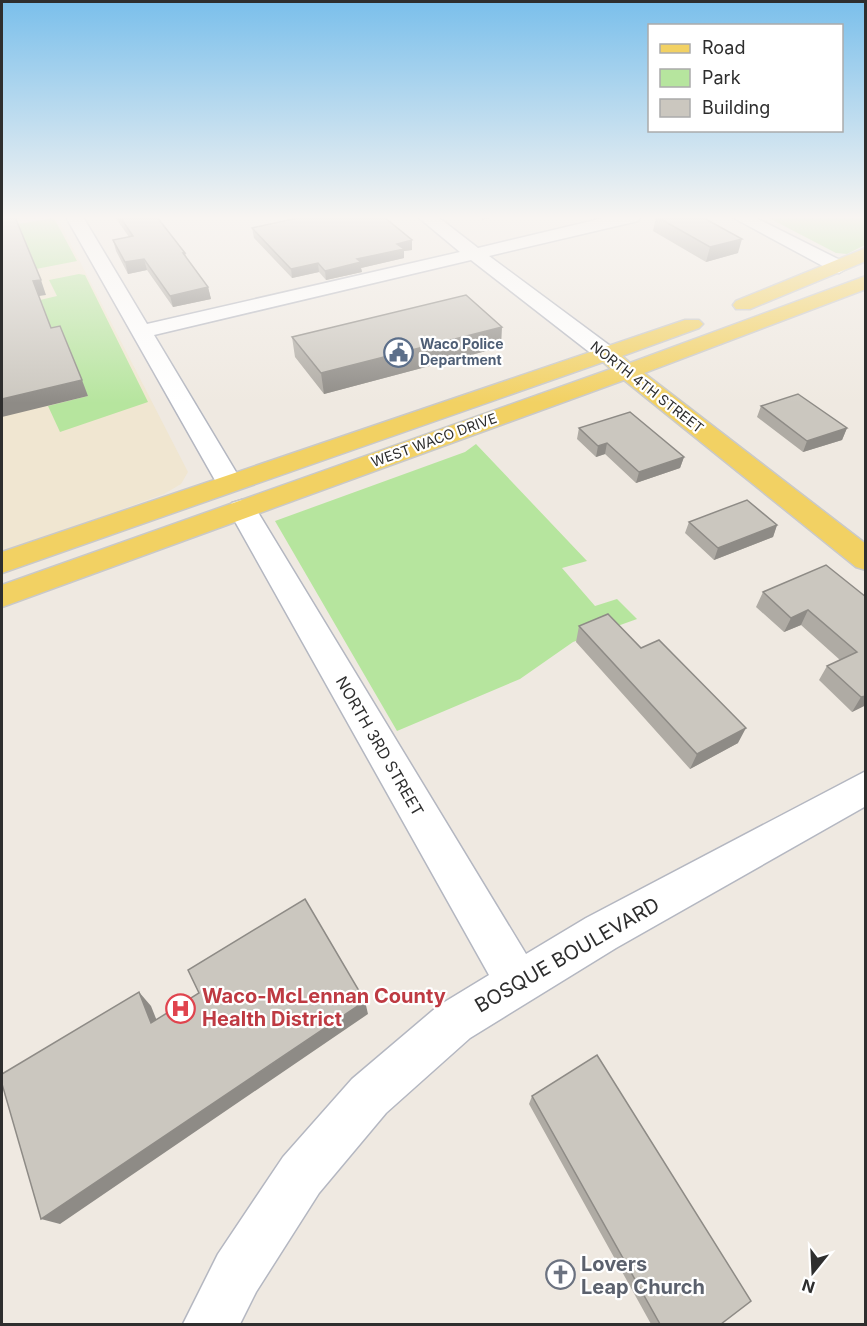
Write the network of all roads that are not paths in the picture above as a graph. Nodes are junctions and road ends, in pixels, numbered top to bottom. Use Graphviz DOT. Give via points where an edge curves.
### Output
graph roads {
  1 [pos="110,279"];
  2 [pos="368,279"];
  3 [pos="507,279"];
  4 [pos="809,279"];
  5 [pos="866,282"];
  6 [pos="141,332"];
  7 [pos="605,353"];
  8 [pos="627,371"];
  9 [pos="235,495"];
  10 [pos="866,560"];
  11 [pos="2,563"];
  12 [pos="2,596"];
  13 [pos="866,788"];
  14 [pos="518,983"];
  15 [pos="211,1324"];
  1 -- 6 [label="street, NORTH 3RD STREET"];
  2 -- 6 [label="street"];
  3 -- 7 [label="street, NORTH 4TH STREET"];
  4 -- 7 [label="main road, WEST WACO DRIVE"];
  5 -- 8 [label="main road, WEST WACO DRIVE"];
  6 -- 9 [label="street, NORTH 3RD STREET"];
  7 -- 8 [label="main road, NORTH 4TH STREET"];
  7 -- 9 [label="main road, WEST WACO DRIVE"];
  8 -- 9 [label="main road, WEST WACO DRIVE"];
  8 -- 10 [label="main road, NORTH 4TH STREET"];
  9 -- 11 [label="main road, WEST WACO DRIVE"];
  9 -- 12 [label="main road, WEST WACO DRIVE"];
  9 -- 14 [label="street, NORTH 3RD STREET"];
  13 -- 14 [label="street, BOSQUE BOULEVARD" via="601,933"];
  14 -- 15 [label="street, BOSQUE BOULEVARD" via="454,1022 369,1096 301,1175 237,1273"];
}
